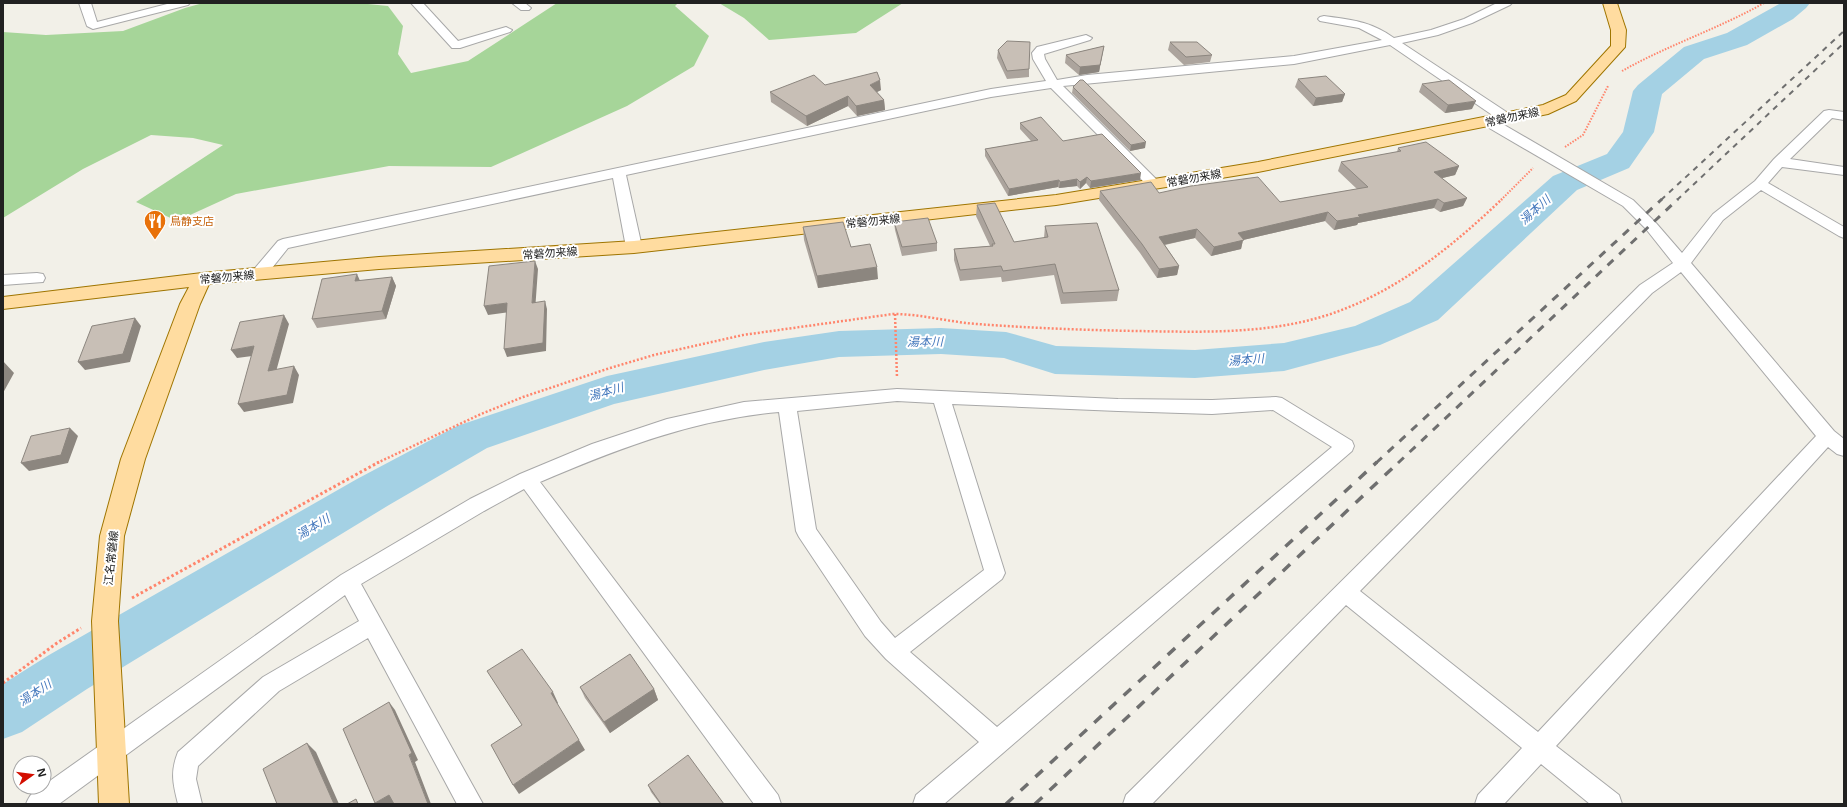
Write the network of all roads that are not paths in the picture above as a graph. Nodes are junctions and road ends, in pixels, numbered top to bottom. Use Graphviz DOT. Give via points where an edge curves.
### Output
graph roads {
  1 [pos="85,3"];
  2 [pos="184,3"];
  3 [pos="416,3"];
  4 [pos="1506,3"];
  5 [pos="1610,3"];
  6 [pos="1324,19"];
  7 [pos="506,30"];
  8 [pos="1086,38"];
  9 [pos="1392,42"];
  10 [pos="1053,83"];
  11 [pos="1844,116"];
  12 [pos="1498,120"];
  13 [pos="1779,162"];
  14 [pos="1844,171"];
  15 [pos="619,174"];
  16 [pos="1760,184"];
  17 [pos="1154,186"];
  18 [pos="1844,233"];
  19 [pos="634,247"];
  20 [pos="1683,263"];
  21 [pos="258,274"];
  22 [pos="38,278"];
  23 [pos="202,279"];
  24 [pos="3,280"];
  25 [pos="3,303"];
  26 [pos="941,396"];
  27 [pos="787,404"];
  28 [pos="1827,436"];
  29 [pos="1844,448"];
  30 [pos="527,480"];
  31 [pos="348,581"];
  32 [pos="1345,592"];
  33 [pos="372,624"];
  34 [pos="894,652"];
  35 [pos="996,742"];
  36 [pos="1539,747"];
  37 [pos="111,753"];
  38 [pos="114,802"];
  39 [pos="38,804"];
  40 [pos="190,804"];
  41 [pos="471,804"];
  42 [pos="769,804"];
  43 [pos="925,804"];
  44 [pos="1135,804"];
  45 [pos="1487,804"];
  46 [pos="1610,804"];
  1 -- 2 [label="street" via="93,26"];
  3 -- 7 [label="street" via="456,45"];
  4 -- 9 [label="street" via="1454,27"];
  5 -- 12 [label="main road, 常磐勿来線" via="1618,26 1618,48 1571,98 1548,109"];
  6 -- 9 [label="street" via="1366,26"];
  8 -- 10 [label="street" via="1038,53"];
  9 -- 10 [label="street" via="1294,60"];
  9 -- 12 [label="street"];
  10 -- 15 [label="street" via="943,103"];
  10 -- 17 [label="street"];
  11 -- 13 [label="street" via="1829,114"];
  12 -- 17 [label="main road, 常磐勿来線"];
  12 -- 20 [label="street" via="1548,156 1628,203"];
  13 -- 14 [label="street"];
  13 -- 16 [label="street"];
  15 -- 19 [label="street"];
  15 -- 21 [label="street" via="283,244"];
  16 -- 18 [label="street"];
  16 -- 20 [label="street" via="1718,217"];
  17 -- 19 [label="main road, 常磐勿来線" via="1056,200"];
  19 -- 21 [label="main road, 常磐勿来線" via="379,263"];
  20 -- 28 [label="street"];
  20 -- 32 [label="street" via="1646,289"];
  21 -- 23 [label="main road, 常磐勿来線"];
  22 -- 24 [label="street"];
  23 -- 25 [label="main road, 常磐勿来線"];
  23 -- 37 [label="main road, 江名常磐線" via="190,304 133,459 112,536 105,621"];
  26 -- 27 [label="street" via="897,395"];
  26 -- 34 [label="street" via="995,573"];
  26 -- 35 [label="street" via="1204,407 1276,403 1344,446"];
  27 -- 30 [label="street" via="744,409 667,426 599,448"];
  27 -- 34 [label="street" via="806,531 873,629"];
  28 -- 29 [label="street"];
  28 -- 36 [label="street"];
  30 -- 31 [label="street" via="477,505"];
  30 -- 42 [label="street"];
  31 -- 33 [label="street"];
  31 -- 37 [label="street"];
  32 -- 36 [label="street"];
  32 -- 44 [label="street"];
  33 -- 40 [label="street" via="271,684 187,760 184,779"];
  33 -- 41 [label="street"];
  34 -- 35 [label="street"];
  35 -- 43 [label="street"];
  36 -- 45 [label="street"];
  36 -- 46 [label="street"];
  37 -- 38 [label="main road, 江名常磐線"];
  37 -- 39 [label="street"];
}
